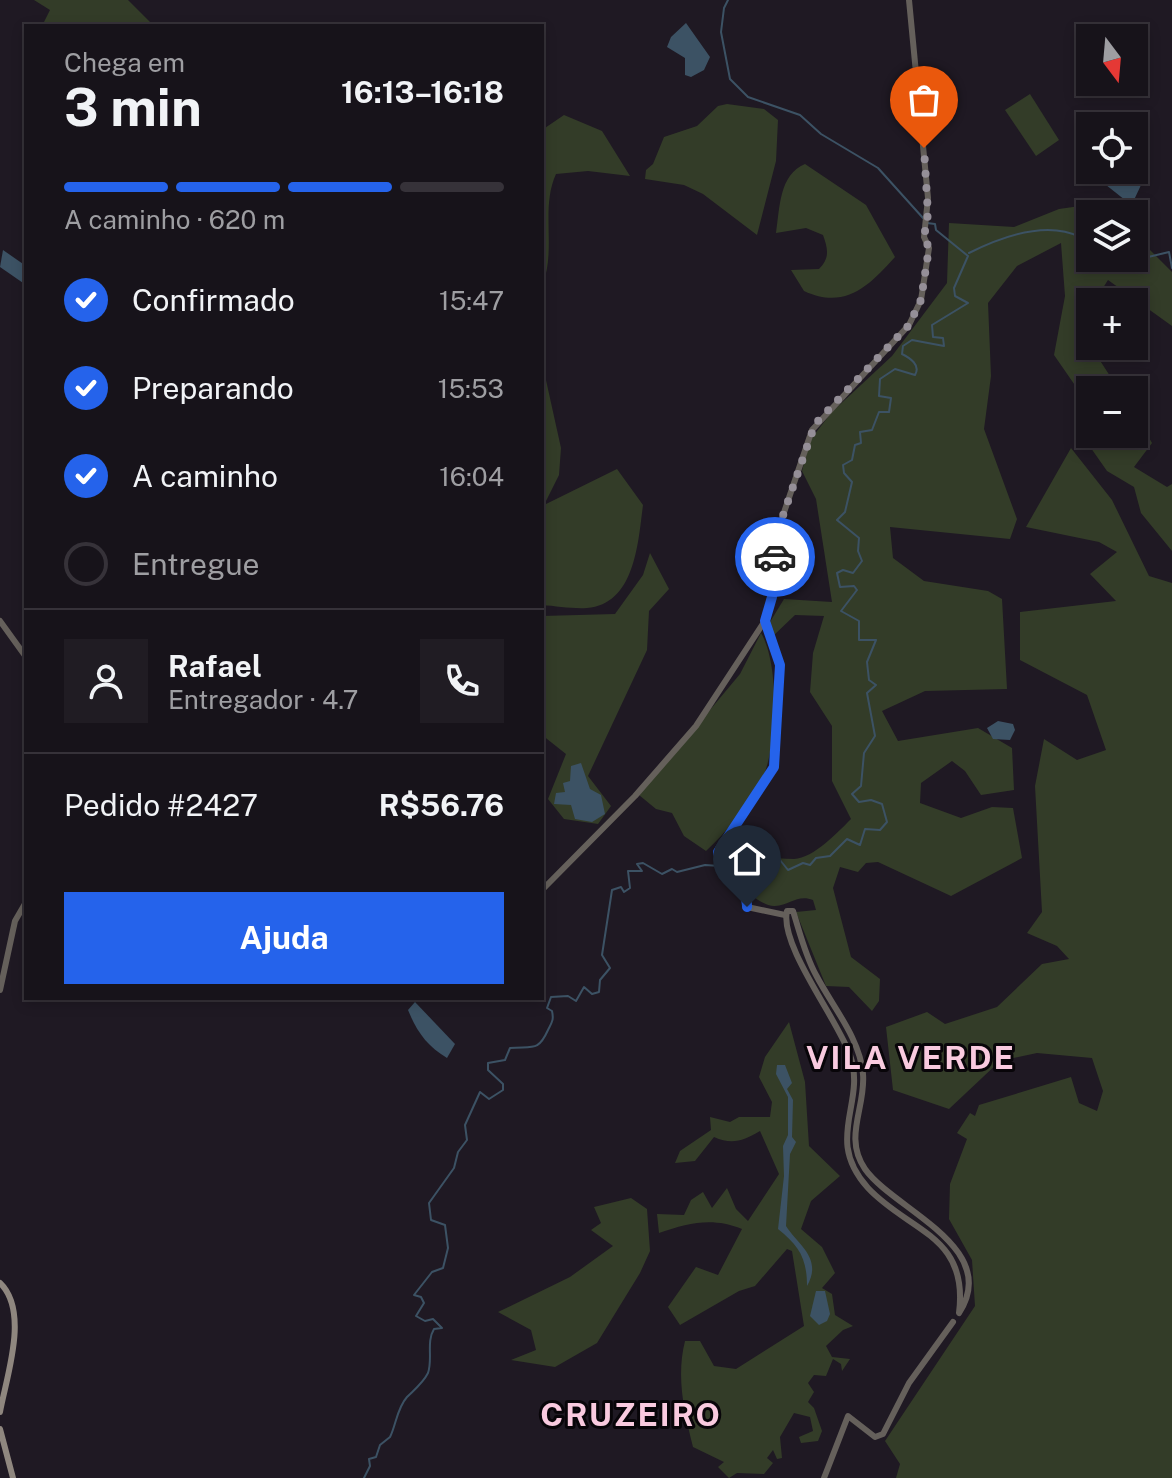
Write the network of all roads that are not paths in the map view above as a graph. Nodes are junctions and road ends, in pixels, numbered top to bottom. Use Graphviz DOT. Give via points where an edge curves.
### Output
graph roads {
  1 [pos="909,0"];
  2 [pos="0,621"];
  3 [pos="765,621"];
  4 [pos="24,654"];
  5 [pos="544,888"];
  6 [pos="24,905"];
  7 [pos="785,915"];
  8 [pos="0,990"];
  9 [pos="0,1283"];
  10 [pos="953,1322"];
  11 [pos="0,1412"];
  12 [pos="0,1429"];
  13 [pos="13,1478"];
  14 [pos="824,1478"];
  1 -- 3 [label="street" via="928,214 921,300 909,325 819,419 806,444 777,533"];
  2 -- 4 [label="street"];
  3 -- 5 [label="street" via="696,726"];
  3 -- 7 [label="street" via="780,665 774,767 718,852 726,874 745,894 747,907"];
  6 -- 8 [label="street" via="15,921"];
  7 -- 7 [label="street" via="793,948 854,1067 846,1130 853,1166 878,1197 926,1230 946,1252 959,1287 959,1313 968,1292 959,1255 940,1230 882,1189 860,1162 855,1135 863,1084 860,1061 814,971 793,911"];
  9 -- 11 [label="main road" via="10,1297 14,1359"];
  10 -- 14 [label="street" via="909,1383 883,1434 875,1437 848,1416"];
  12 -- 13 [label="main road"];
}
